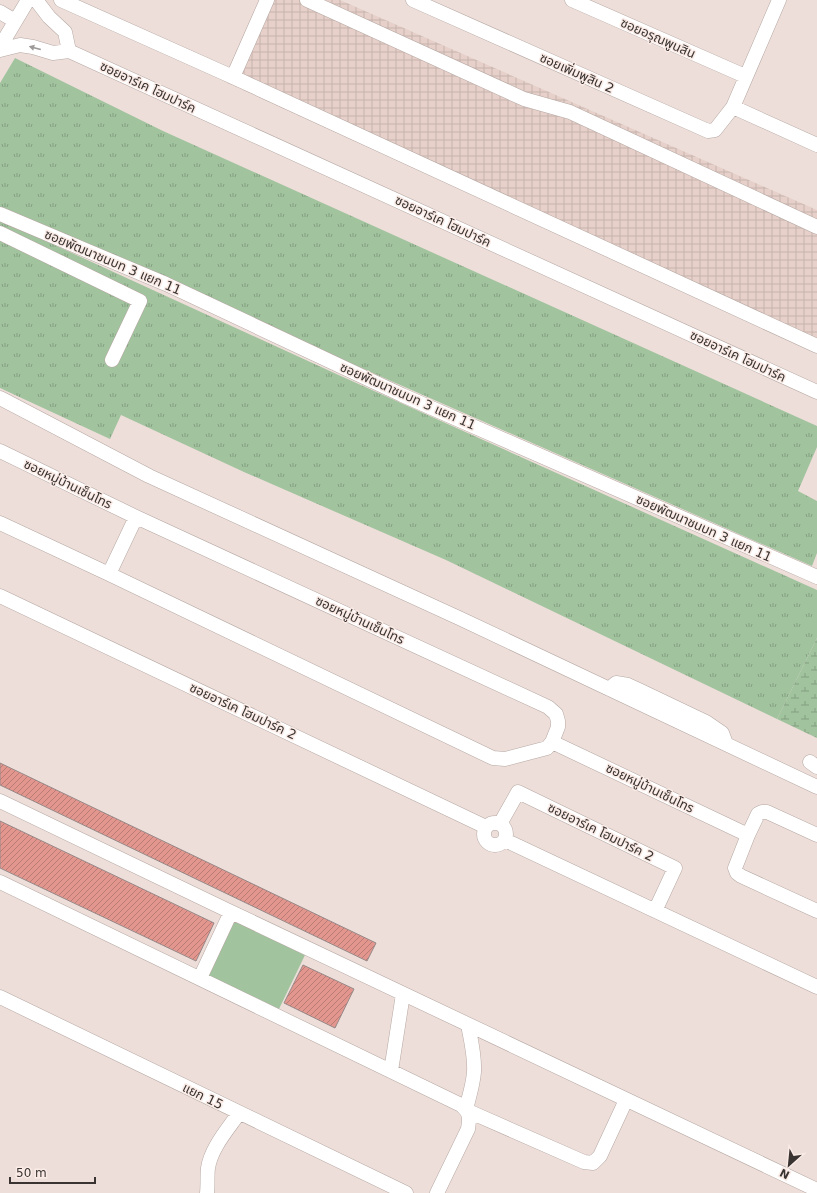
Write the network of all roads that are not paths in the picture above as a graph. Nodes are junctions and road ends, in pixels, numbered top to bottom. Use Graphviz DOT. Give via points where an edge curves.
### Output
graph roads {
  1 [pos="28,0"];
  2 [pos="36,0"];
  3 [pos="267,0"];
  4 [pos="307,0"];
  5 [pos="413,0"];
  6 [pos="572,0"];
  7 [pos="779,0"];
  8 [pos="65,1"];
  9 [pos="0,12"];
  10 [pos="16,21"];
  11 [pos="0,47"];
  12 [pos="0,50"];
  13 [pos="69,51"];
  14 [pos="745,76"];
  15 [pos="233,77"];
  16 [pos="733,107"];
  17 [pos="817,145"];
  18 [pos="0,214"];
  19 [pos="817,227"];
  20 [pos="0,233"];
  21 [pos="817,346"];
  22 [pos="112,360"];
  23 [pos="817,392"];
  24 [pos="0,398"];
  25 [pos="0,451"];
  26 [pos="136,517"];
  27 [pos="0,524"];
  28 [pos="109,574"];
  29 [pos="817,578"];
  30 [pos="0,596"];
  31 [pos="552,742"];
  32 [pos="817,787"];
  33 [pos="0,801"];
  34 [pos="493,825"];
  35 [pos="748,835"];
  36 [pos="817,835"];
  37 [pos="505,840"];
  38 [pos="0,882"];
  39 [pos="655,911"];
  40 [pos="817,911"];
  41 [pos="231,912"];
  42 [pos="200,978"];
  43 [pos="817,987"];
  44 [pos="403,994"];
  45 [pos="0,997"];
  46 [pos="468,1024"];
  47 [pos="391,1071"];
  48 [pos="626,1100"];
  49 [pos="467,1110"];
  50 [pos="238,1113"];
  51 [pos="817,1190"];
  52 [pos="207,1193"];
  53 [pos="406,1193"];
  54 [pos="436,1193"];
  1 -- 10 [label="street"];
  2 -- 13 [label="street" via="48,17 65,32"];
  3 -- 15 [label="street"];
  4 -- 19 [label="street" via="524,99 570,112"];
  5 -- 16 [label="street, ซอยเพิ่มพูสิน 2" via="701,129 715,130"];
  6 -- 14 [label="street, ซอยอรุณพูนสิน"];
  7 -- 14 [label="street, ซอยเพิ่มพูสิน 2"];
  8 -- 15 [label="street"];
  9 -- 10 [label="street"];
  10 -- 11 [label="street"];
  13 -- 12 [label="street, ซอยอาร์เค โฮมปาร์ค, one-way" via="53,54 20,45"];
  13 -- 23 [label="street, ซอยอาร์เค โฮมปาร์ค"];
  14 -- 16 [label="street, ซอยเพิ่มพูสิน 2"];
  15 -- 21 [label="street"];
  16 -- 17 [label="street"];
  18 -- 29 [label="street, ซอยพัฒนาชนบท 3 แยก 11" via="166,284 402,395"];
  20 -- 22 [label="street" via="140,301"];
  24 -- 32 [label="street" via="149,476 459,618"];
  25 -- 26 [label="street, ซอยหมู่บ้านเซ็นโทร"];
  26 -- 28 [label="street"];
  26 -- 31 [label="street, ซอยหมู่บ้านเซ็นโทร" via="548,707 556,714 558,721"];
  27 -- 28 [label="street"];
  28 -- 31 [label="street" via="493,758 505,760 547,748"];
  30 -- 34 [label="street, ซอยอาร์เค โฮมปาร์ค 2"];
  31 -- 35 [label="street, ซอยหมู่บ้านเซ็นโทร"];
  33 -- 41 [label="street"];
  34 -- 37 [label="street" via="503,826 506,832"];
  34 -- 37 [label="street" via="484,833 486,840 496,845"];
  34 -- 39 [label="street, ซอยอาร์เค โฮมปาร์ค 2" via="518,792 675,868"];
  35 -- 36 [label="street" via="758,814 767,812"];
  35 -- 40 [label="street" via="735,868 736,873"];
  37 -- 39 [label="street"];
  38 -- 42 [label="street"];
  39 -- 43 [label="street"];
  41 -- 42 [label="street"];
  41 -- 44 [label="street"];
  42 -- 47 [label="street"];
  44 -- 46 [label="street"];
  44 -- 47 [label="street"];
  45 -- 50 [label="street, แยก 15"];
  46 -- 48 [label="street"];
  46 -- 49 [label="street" via="474,1072"];
  47 -- 49 [label="street"];
  48 -- 49 [label="street" via="600,1156 593,1163 584,1162"];
  48 -- 51 [label="street"];
  49 -- 54 [label="street" via="470,1120 468,1129"];
  50 -- 52 [label="street" via="212,1156 208,1167"];
  50 -- 53 [label="street, แยก 15"];
}
